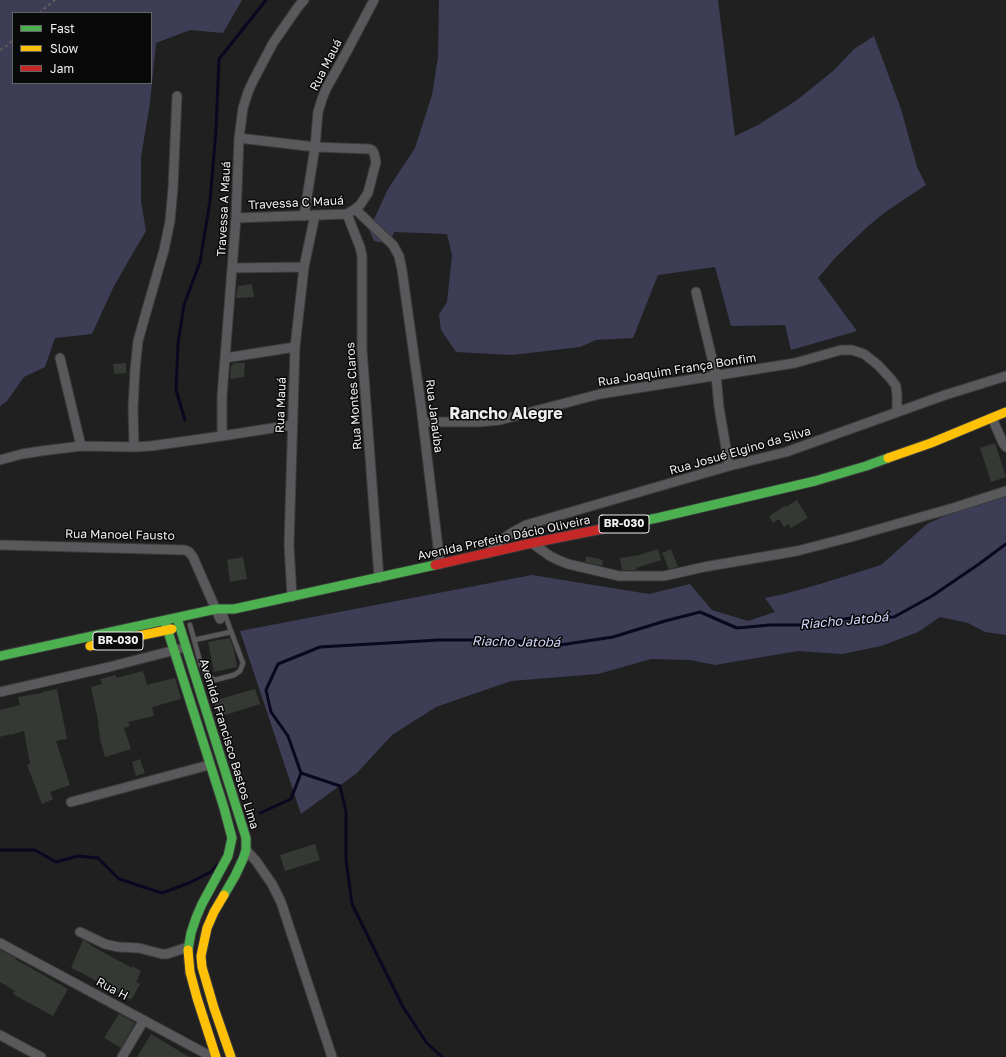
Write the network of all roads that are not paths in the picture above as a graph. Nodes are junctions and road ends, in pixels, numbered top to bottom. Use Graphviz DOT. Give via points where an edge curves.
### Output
graph roads {
  1 [pos="304,0"];
  2 [pos="374,0"];
  3 [pos="177,96"];
  4 [pos="239,138"];
  5 [pos="315,147"];
  6 [pos="351,211"];
  7 [pos="315,215"];
  8 [pos="304,216"];
  9 [pos="236,218"];
  10 [pos="304,267"];
  11 [pos="232,268"];
  12 [pos="696,292"];
  13 [pos="295,347"];
  14 [pos="60,358"];
  15 [pos="225,358"];
  16 [pos="716,375"];
  17 [pos="1006,376"];
  18 [pos="897,412"];
  19 [pos="1006,412"];
  20 [pos="992,418"];
  21 [pos="423,422"];
  22 [pos="292,425"];
  23 [pos="222,436"];
  24 [pos="82,446"];
  25 [pos="134,447"];
  26 [pos="1006,447"];
  27 [pos="0,460"];
  28 [pos="729,466"];
  29 [pos="1006,491"];
  30 [pos="532,543"];
  31 [pos="0,545"];
  32 [pos="486,554"];
  33 [pos="440,564"];
  34 [pos="379,578"];
  35 [pos="292,597"];
  36 [pos="216,610"];
  37 [pos="234,610"];
  38 [pos="177,618"];
  39 [pos="219,618"];
  40 [pos="164,621"];
  41 [pos="194,624"];
  42 [pos="180,627"];
  43 [pos="167,630"];
  44 [pos="231,632"];
  45 [pos="194,640"];
  46 [pos="187,647"];
  47 [pos="83,648"];
  48 [pos="174,650"];
  49 [pos="0,656"];
  50 [pos="0,692"];
  51 [pos="218,745"];
  52 [pos="205,751"];
  53 [pos="209,765"];
  54 [pos="71,802"];
  55 [pos="243,848"];
  56 [pos="80,932"];
  57 [pos="0,943"];
  58 [pos="188,947"];
  59 [pos="144,1020"];
  60 [pos="0,1035"];
  61 [pos="40,1057"];
  62 [pos="122,1057"];
  63 [pos="212,1057"];
  64 [pos="216,1057"];
  65 [pos="229,1057"];
  66 [pos="332,1057"];
  1 -- 4 [label="street, Travessa A Mauá" via="272,43 253,81 243,108"];
  2 -- 5 [label="street, Rua Mauá" via="326,89 318,112"];
  3 -- 25 [label="street" via="170,221 140,335 134,370"];
  4 -- 5 [label="street"];
  4 -- 9 [label="street, Travessa A Mauá"];
  5 -- 6 [label="street" via="364,148 374,153 376,162 368,193 360,205"];
  5 -- 8 [label="street, Rua Mauá"];
  6 -- 7 [label="street, Travessa C Mauá"];
  6 -- 21 [label="street, Rua Janaúba" via="393,245 399,256"];
  6 -- 34 [label="street, Rua Montes Claros" via="362,256 362,349"];
  7 -- 8 [label="street, Travessa C Mauá"];
  7 -- 10 [label="street, Rua Mauá"];
  8 -- 9 [label="street, Travessa C Mauá"];
  9 -- 11 [label="street, Travessa A Mauá"];
  10 -- 11 [label="street"];
  10 -- 13 [label="street, Rua Mauá"];
  11 -- 15 [label="street, Travessa A Mauá"];
  12 -- 16 [label="street"];
  13 -- 15 [label="street"];
  13 -- 22 [label="street, Rua Mauá"];
  14 -- 24 [label="street"];
  15 -- 23 [label="street, Travessa A Mauá"];
  16 -- 18 [label="street, Rua Joaquim França Bonfim" via="795,363 841,350 852,350 864,354 891,379 896,386"];
  16 -- 21 [label="street, Rua Joaquim França Bonfim" via="600,394 500,420"];
  16 -- 28 [label="street"];
  17 -- 18 [label="street, Rua Josué Elgino da Silva"];
  18 -- 28 [label="street, Rua Josué Elgino da Silva" via="786,452"];
  19 -- 20 [label="main road, Avenida Prefeito Dácio Oliveira / BR-030"];
  20 -- 26 [label="street"];
  20 -- 30 [label="main road, Avenida Prefeito Dácio Oliveira / BR-030" via="931,443 815,481 657,518"];
  21 -- 33 [label="street, Rua Janaúba"];
  22 -- 23 [label="street"];
  22 -- 35 [label="street, Rua Mauá" via="289,545"];
  23 -- 25 [label="street"];
  24 -- 25 [label="street"];
  24 -- 27 [label="street" via="28,453"];
  28 -- 32 [label="street, Rua Josué Elgino da Silva" via="526,525 500,541"];
  29 -- 30 [label="street" via="797,551 664,576 619,576 568,564 550,556"];
  30 -- 32 [label="main road, Avenida Prefeito Dácio Oliveira / BR-030"];
  31 -- 36 [label="street, Rua Manoel Fausto" via="183,549 193,557"];
  32 -- 33 [label="main road, Avenida Prefeito Dácio Oliveira / BR-030"];
  33 -- 34 [label="main road, Avenida Prefeito Dácio Oliveira / BR-030"];
  34 -- 35 [label="main road, Avenida Prefeito Dácio Oliveira / BR-030"];
  35 -- 37 [label="main road, Avenida Prefeito Dácio Oliveira / BR-030"];
  36 -- 37 [label="main road, Avenida Prefeito Dácio Oliveira / BR-030"];
  36 -- 38 [label="main road, Avenida Prefeito Dácio Oliveira / BR-030"];
  36 -- 39 [label="street, Rua Manoel Fausto"];
  37 -- 39 [label="main road, Avenida Prefeito Dácio Oliveira / BR-030"];
  38 -- 40 [label="main road, Avenida Prefeito Dácio Oliveira / BR-030"];
  38 -- 42 [label="main road, Avenida Francisco Bastos Lima"];
  39 -- 44 [label="lane"];
  40 -- 43 [label="main road, Avenida Francisco Bastos Lima"];
  40 -- 49 [label="main road, Avenida Prefeito Dácio Oliveira / BR-030"];
  41 -- 42 [label="main road, BR-030"];
  41 -- 45 [label="lane"];
  42 -- 43 [label="main road, BR-030"];
  42 -- 46 [label="main road, Avenida Francisco Bastos Lima"];
  43 -- 47 [label="main road, BR-030"];
  43 -- 48 [label="main road, Avenida Francisco Bastos Lima"];
  44 -- 45 [label="lane"];
  44 -- 45 [label="lane" via="243,664 240,671 234,675 216,680 207,676"];
  46 -- 48 [label="street"];
  46 -- 51 [label="main road, Avenida Francisco Bastos Lima"];
  48 -- 50 [label="street"];
  48 -- 52 [label="main road, Avenida Francisco Bastos Lima"];
  51 -- 52 [label="street"];
  51 -- 55 [label="main road, Avenida Francisco Bastos Lima" via="246,838"];
  52 -- 53 [label="main road, Avenida Francisco Bastos Lima"];
  53 -- 54 [label="street"];
  53 -- 58 [label="main road, Avenida Francisco Bastos Lima" via="234,840 227,860 202,904"];
  55 -- 65 [label="main road, Avenida Francisco Bastos Lima" via="243,859 207,928 201,956"];
  55 -- 66 [label="street" via="256,861 281,902"];
  56 -- 58 [label="street" via="105,944 162,954"];
  57 -- 59 [label="street, Rua H"];
  58 -- 64 [label="main road, Avenida Francisco Bastos Lima" via="197,998"];
  59 -- 62 [label="street"];
  59 -- 63 [label="street, Rua H"];
  60 -- 61 [label="street"];
}
